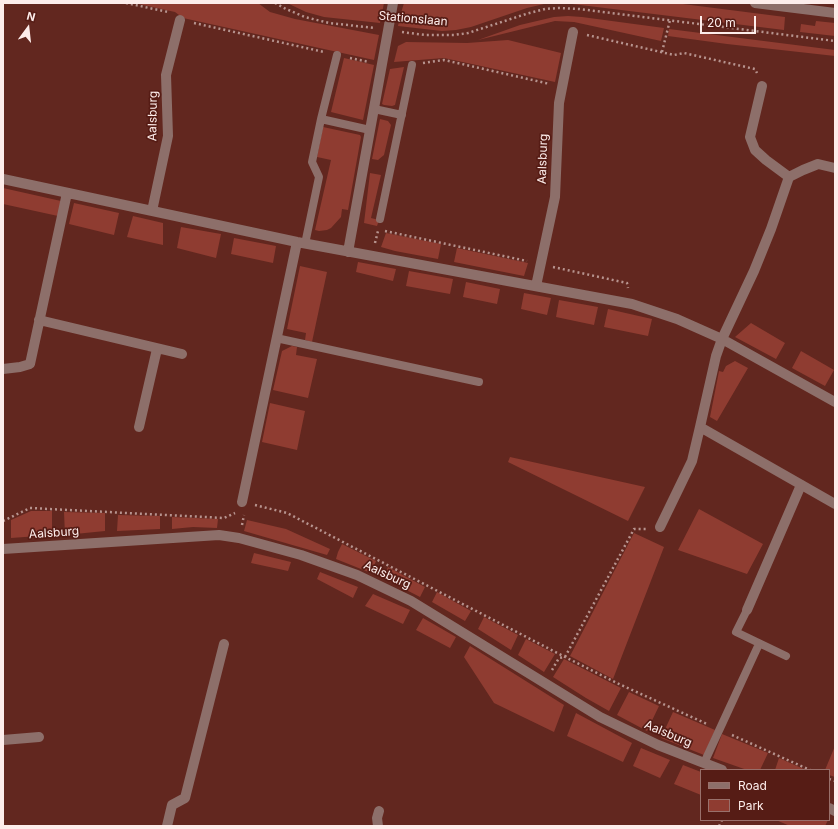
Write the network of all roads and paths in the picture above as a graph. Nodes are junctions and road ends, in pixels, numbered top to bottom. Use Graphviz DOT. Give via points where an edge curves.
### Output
graph roads {
  1 [pos="275,3"];
  2 [pos="393,3"];
  3 [pos="755,3"];
  4 [pos="835,13"];
  5 [pos="180,20"];
  6 [pos="670,20"];
  7 [pos="388,30"];
  8 [pos="573,32"];
  9 [pos="835,40"];
  10 [pos="662,52"];
  11 [pos="337,55"];
  12 [pos="412,65"];
  13 [pos="762,86"];
  14 [pos="374,109"];
  15 [pos="402,115"];
  16 [pos="321,119"];
  17 [pos="370,130"];
  18 [pos="835,168"];
  19 [pos="789,177"];
  20 [pos="3,179"];
  21 [pos="67,193"];
  22 [pos="152,211"];
  23 [pos="380,219"];
  24 [pos="301,243"];
  25 [pos="348,252"];
  26 [pos="372,256"];
  27 [pos="541,264"];
  28 [pos="536,286"];
  29 [pos="632,304"];
  30 [pos="39,320"];
  31 [pos="276,338"];
  32 [pos="722,339"];
  33 [pos="157,349"];
  34 [pos="182,354"];
  35 [pos="3,369"];
  36 [pos="479,382"];
  37 [pos="835,402"];
  38 [pos="139,427"];
  39 [pos="700,428"];
  40 [pos="801,485"];
  41 [pos="835,504"];
  42 [pos="243,506"];
  43 [pos="3,521"];
  44 [pos="660,527"];
  45 [pos="239,538"];
  46 [pos="3,549"];
  47 [pos="747,610"];
  48 [pos="224,644"];
  49 [pos="759,644"];
  50 [pos="786,656"];
  51 [pos="565,657"];
  52 [pos="544,682"];
  53 [pos="720,730"];
  54 [pos="39,737"];
  55 [pos="3,740"];
  56 [pos="704,763"];
  57 [pos="719,769"];
  58 [pos="808,769"];
  59 [pos="379,811"];
  60 [pos="167,826"];
  61 [pos="378,826"];
  1 -- 7 [label="path, Stationslaan" via="323,22"];
  2 -- 7 [label="street"];
  3 -- 4 [label="street"];
  5 -- 22 [label="street, Aalsburg" via="166,75 168,136"];
  6 -- 7 [label="path, Stationslaan" via="558,8 545,9 454,35"];
  6 -- 9 [label="path, Stationslaan"];
  6 -- 10 [label="path"];
  7 -- 14 [label="street"];
  8 -- 10 [label="path"];
  8 -- 27 [label="street, Aalsburg" via="559,102 555,197"];
  10 -- 13 [label="path" via="674,55 684,53 755,69"];
  11 -- 16 [label="lane"];
  12 -- 15 [label="lane"];
  13 -- 19 [label="street" via="750,137 755,150"];
  14 -- 15 [label="lane"];
  14 -- 17 [label="street"];
  15 -- 23 [label="lane"];
  16 -- 17 [label="lane"];
  16 -- 24 [label="lane" via="312,162 319,177"];
  17 -- 25 [label="street"];
  18 -- 19 [label="street" via="818,164"];
  19 -- 32 [label="street" via="754,271"];
  20 -- 21 [label="street"];
  21 -- 22 [label="street"];
  21 -- 30 [label="street"];
  22 -- 24 [label="street"];
  24 -- 25 [label="street"];
  24 -- 31 [label="street"];
  25 -- 26 [label="street"];
  26 -- 27 [label="path" via="378,229"];
  26 -- 28 [label="street"];
  27 -- 28 [label="street, Aalsburg"];
  27 -- 29 [label="path" via="627,283"];
  28 -- 29 [label="street"];
  29 -- 32 [label="street" via="677,319"];
  30 -- 33 [label="street"];
  30 -- 35 [label="street" via="30,364"];
  31 -- 36 [label="lane"];
  31 -- 42 [label="street"];
  32 -- 37 [label="street"];
  32 -- 39 [label="street"];
  33 -- 34 [label="street"];
  33 -- 38 [label="street"];
  39 -- 40 [label="street"];
  39 -- 44 [label="street" via="692,461"];
  40 -- 41 [label="street"];
  40 -- 47 [label="street"];
  42 -- 43 [label="path" via="224,518 30,508"];
  42 -- 45 [label="path" via="244,515"];
  42 -- 51 [label="path" via="287,513"];
  44 -- 51 [label="path" via="634,530"];
  45 -- 46 [label="street, Aalsburg" via="219,535"];
  45 -- 52 [label="street, Aalsburg" via="301,555 357,575 411,601"];
  47 -- 49 [label="lane" via="736,632"];
  48 -- 60 [label="street" via="185,798 172,805"];
  49 -- 50 [label="lane"];
  49 -- 53 [label="lane"];
  51 -- 52 [label="path" via="559,658"];
  51 -- 53 [label="path"];
  52 -- 56 [label="street, Aalsburg" via="600,717 658,745"];
  53 -- 56 [label="lane"];
  53 -- 58 [label="path"];
  54 -- 55 [label="street"];
  56 -- 57 [label="street, Aalsburg"];
  59 -- 61 [label="street"];
}
